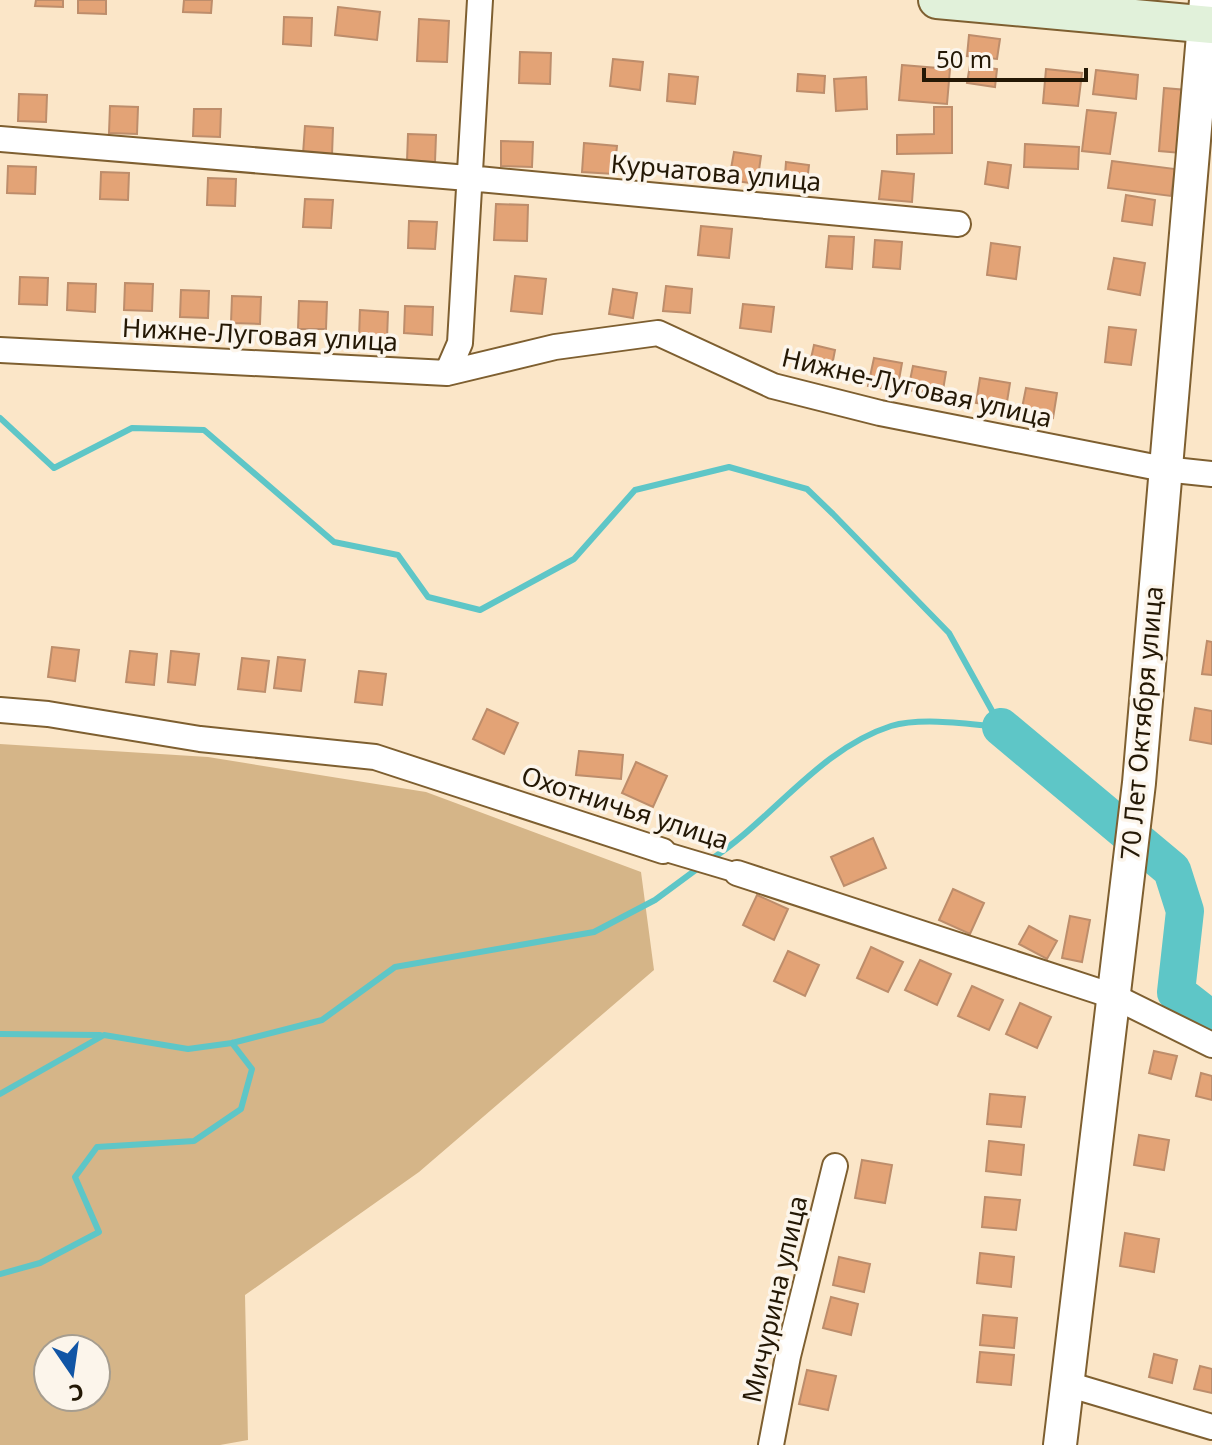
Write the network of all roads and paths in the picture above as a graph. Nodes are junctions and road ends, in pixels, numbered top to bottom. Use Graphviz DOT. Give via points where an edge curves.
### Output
graph roads {
  1 [pos="480,0"];
  2 [pos="937,0"];
  3 [pos="1207,16"];
  4 [pos="0,139"];
  5 [pos="468,178"];
  6 [pos="958,224"];
  7 [pos="0,350"];
  8 [pos="447,373"];
  9 [pos="1164,469"];
  10 [pos="1212,474"];
  11 [pos="0,710"];
  12 [pos="663,851"];
  13 [pos="737,873"];
  14 [pos="1113,996"];
  15 [pos="1212,1045"];
  16 [pos="835,1166"];
  17 [pos="1067,1384"];
  18 [pos="1212,1427"];
  19 [pos="771,1445"];
  20 [pos="1060,1445"];
  1 -- 5 [label="street"];
  2 -- 3 [label="main road"];
  3 -- 9 [label="street, 70 Лет Октября улица"];
  4 -- 5 [label="street, Курчатова улица"];
  5 -- 6 [label="street, Курчатова улица"];
  5 -- 8 [label="street" via="460,343"];
  7 -- 8 [label="street, Нижне-Луговая улица"];
  8 -- 9 [label="street, Нижне-Луговая улица" via="555,347 658,333 773,386 880,413"];
  9 -- 10 [label="street, Нижне-Луговая улица"];
  9 -- 14 [label="street, 70 Лет Октября улица" via="1139,783"];
  11 -- 12 [label="street, Охотничья улица" via="375,757"];
  12 -- 13 [label="street, Охотничья улица"];
  13 -- 14 [label="street, Охотничья улица"];
  14 -- 15 [label="street, Охотничья улица"];
  14 -- 17 [label="street, 70 Лет Октября улица"];
  16 -- 19 [label="street, Мичурина улица"];
  17 -- 18 [label="street"];
  17 -- 20 [label="street, 70 Лет Октября улица"];
}
